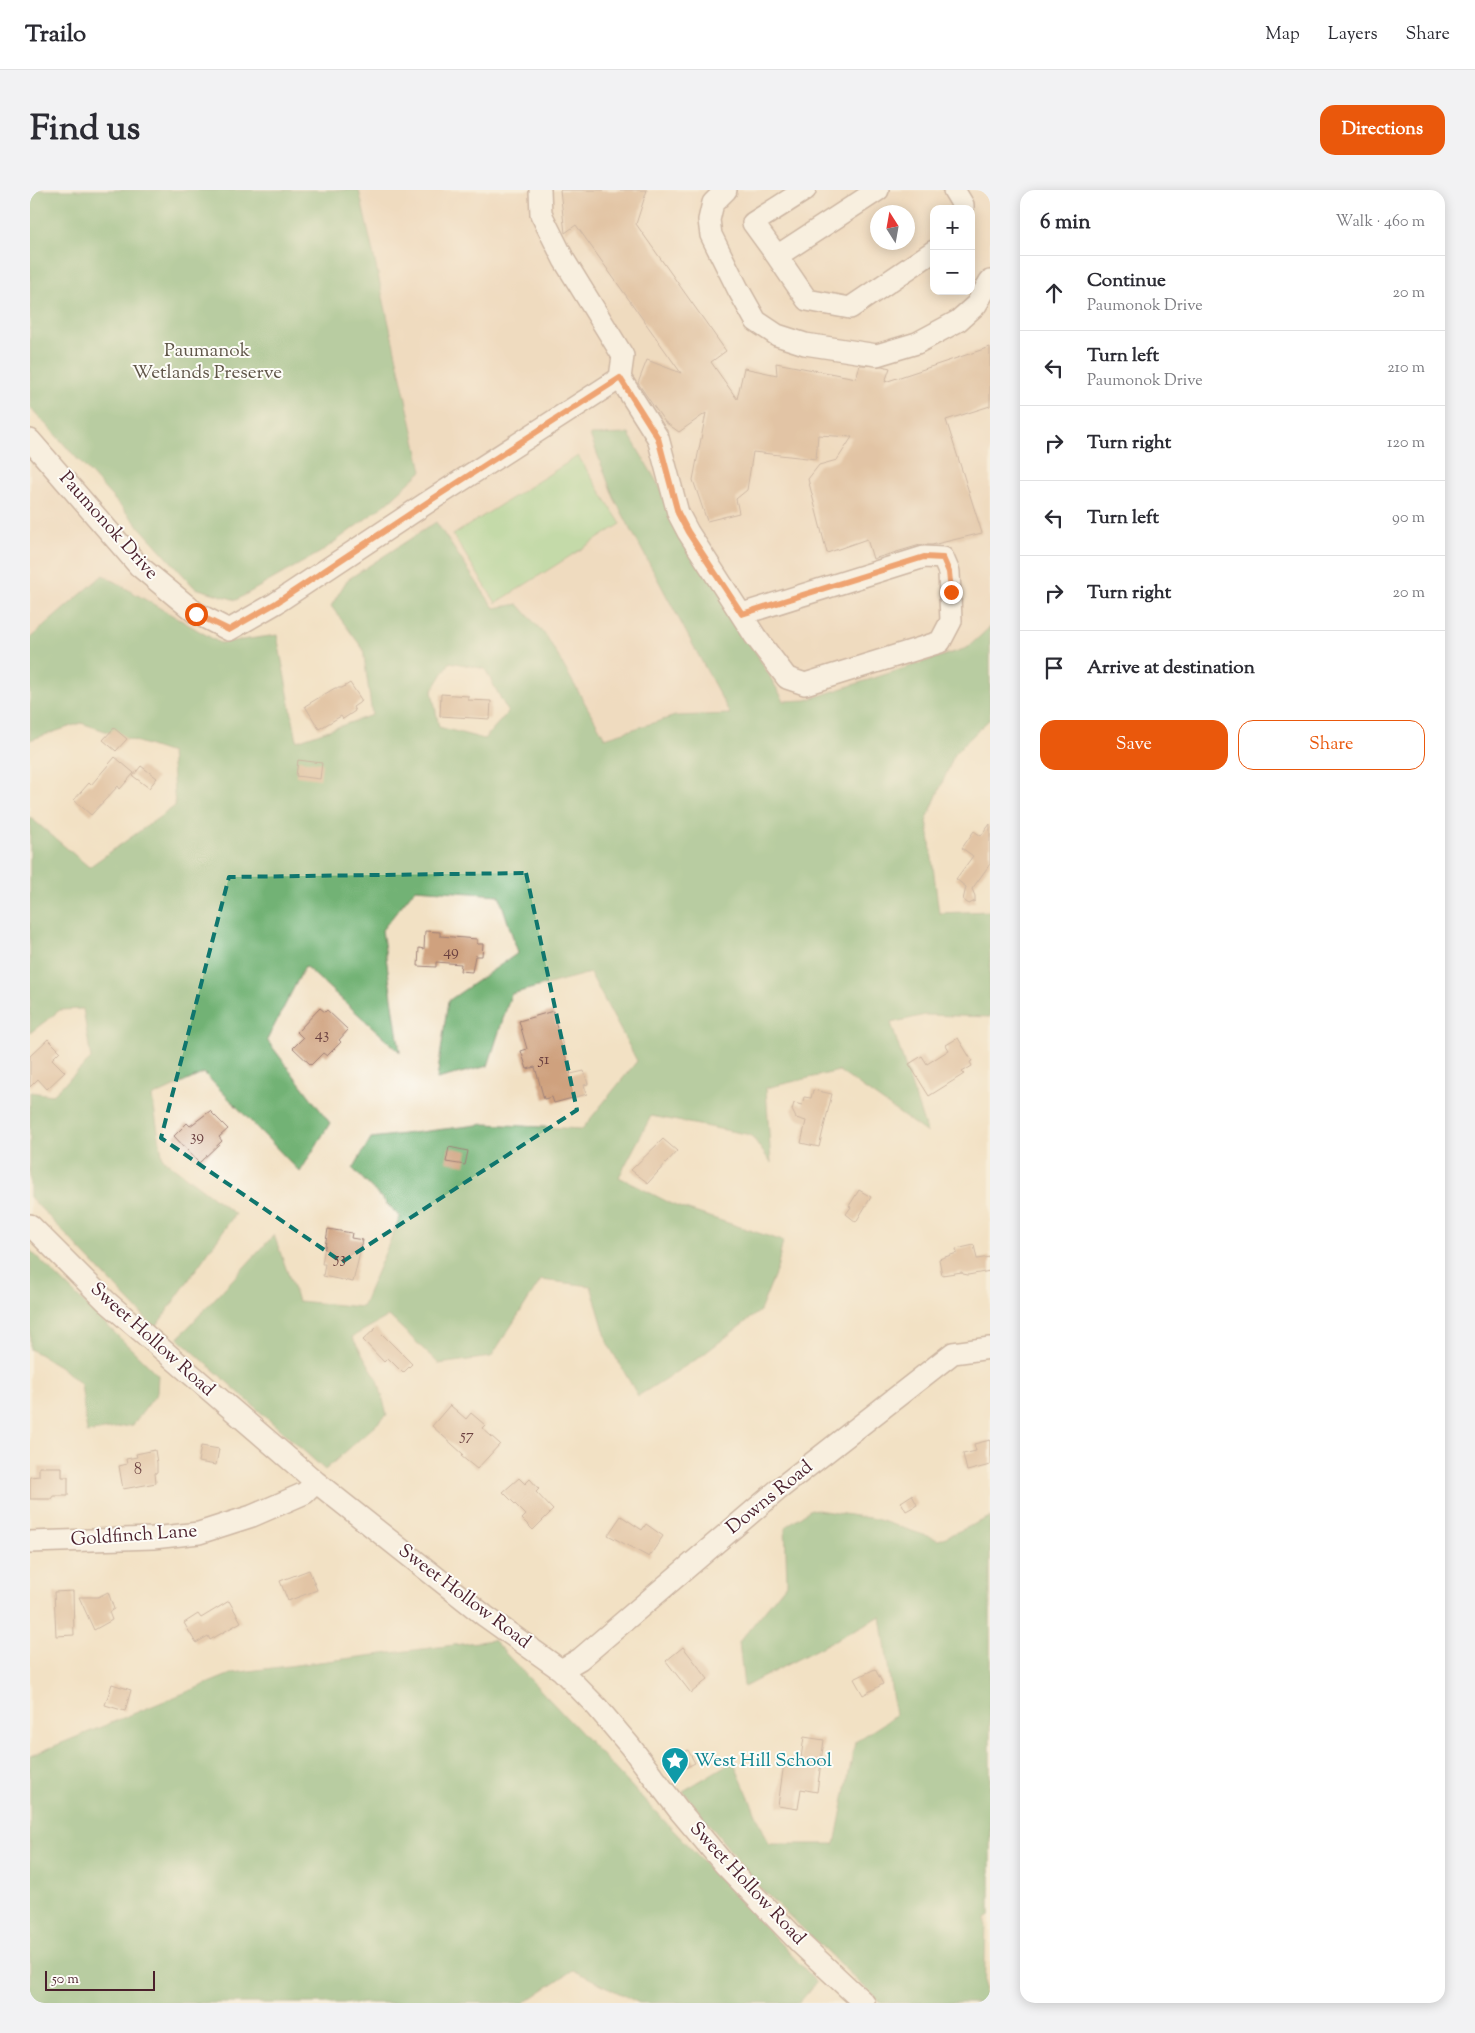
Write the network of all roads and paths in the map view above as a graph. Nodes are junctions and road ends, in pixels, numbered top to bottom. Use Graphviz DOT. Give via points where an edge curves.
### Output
graph roads {
  1 [pos="540,190"];
  2 [pos="726,190"];
  3 [pos="804,190"];
  4 [pos="878,190"];
  5 [pos="954,190"];
  6 [pos="963,205"];
  7 [pos="930,254"];
  8 [pos="777,256"];
  9 [pos="990,281"];
  10 [pos="620,378"];
  11 [pos="30,440"];
  12 [pos="742,614"];
  13 [pos="30,1225"];
  14 [pos="990,1348"];
  15 [pos="316,1482"];
  16 [pos="30,1542"];
  17 [pos="561,1670"];
  18 [pos="864,2003"];
  1 -- 10 [label="street" via="541,214 564,260 623,356"];
  2 -- 9 [label="street" via="713,203 709,220 712,235 756,320 777,335 805,344 877,354 917,343 958,321 976,305"];
  3 -- 8 [label="street" via="753,223"];
  4 -- 8 [label="street"];
  5 -- 6 [label="street"];
  7 -- 8 [label="street" via="850,308 807,300"];
  10 -- 11 [label="street, Paumonok Drive" via="276,603 229,630 196,614 138,566"];
  10 -- 12 [label="street" via="658,438 678,513"];
  12 -- 12 [label="street" via="787,678 805,684 940,642 951,621 949,572 943,558 924,557"];
  13 -- 15 [label="street, Sweet Hollow Road" via="113,1307"];
  14 -- 17 [label="street, Downs Road" via="953,1353 779,1489 580,1659"];
  15 -- 16 [label="street, Goldfinch Lane" via="305,1493 252,1516 199,1533 153,1538"];
  15 -- 17 [label="street, Sweet Hollow Road" via="485,1616"];
  17 -- 18 [label="street, Sweet Hollow Road" via="630,1746 725,1865 800,1943"];
}
